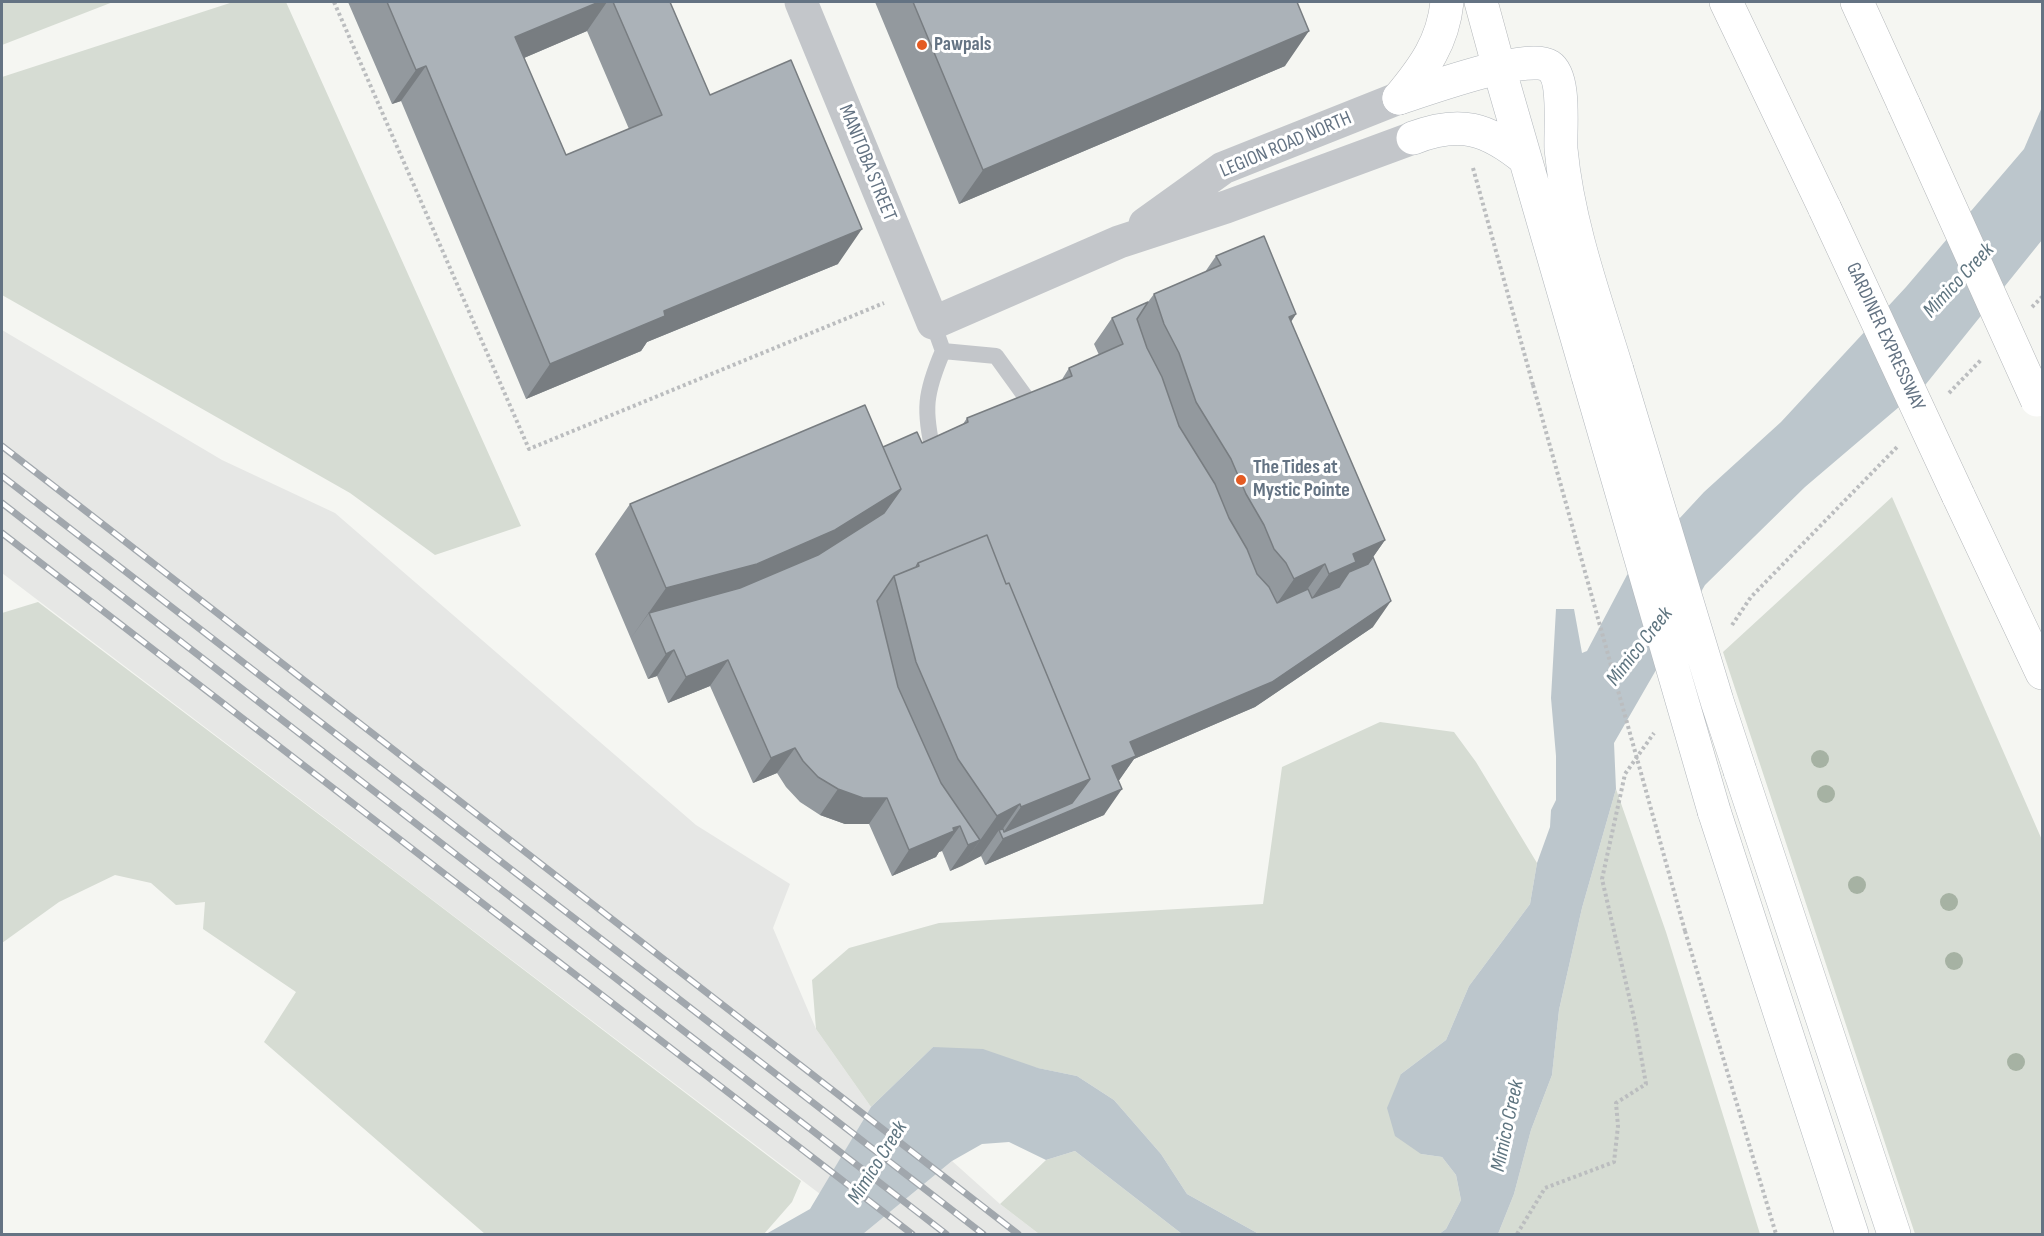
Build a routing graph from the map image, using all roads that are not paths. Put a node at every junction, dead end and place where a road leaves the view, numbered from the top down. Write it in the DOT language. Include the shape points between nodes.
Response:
graph roads {
  1 [pos="801,2"];
  2 [pos="1448,2"];
  3 [pos="1481,2"];
  4 [pos="1726,2"];
  5 [pos="1857,2"];
  6 [pos="1499,68"];
  7 [pos="1399,98"];
  8 [pos="1413,138"];
  9 [pos="1525,159"];
  10 [pos="1119,242"];
  11 [pos="938,337"];
  12 [pos="1603,373"];
  13 [pos="2040,406"];
  14 [pos="1035,410"];
  15 [pos="934,455"];
  16 [pos="2043,673"];
  17 [pos="1852,1234"];
  18 [pos="1894,1234"];
  1 -- 11 [label="street, MANITOBA STREET"];
  2 -- 7 [label="main road" via="1437,42 1425,66"];
  3 -- 6 [label="main road"];
  4 -- 16 [label="main road, GARDINER EXPRESSWAY, bridge"];
  5 -- 13 [label="main road, bridge"];
  6 -- 7 [label="main road"];
  6 -- 9 [label="main road"];
  6 -- 12 [label="main road" via="1539,62 1552,68 1560,87 1562,150"];
  7 -- 10 [label="street, LEGION ROAD NORTH" via="1223,168"];
  8 -- 9 [label="main road" via="1451,127 1486,134"];
  8 -- 10 [label="street, LEGION ROAD NORTH"];
  9 -- 12 [label="main road"];
  10 -- 11 [label="street, LEGION ROAD NORTH"];
  11 -- 14 [label="lane" via="996,356"];
  11 -- 15 [label="lane" via="926,416"];
  12 -- 17 [label="main road, bridge" via="1714,811"];
  12 -- 18 [label="main road, bridge"];
}
